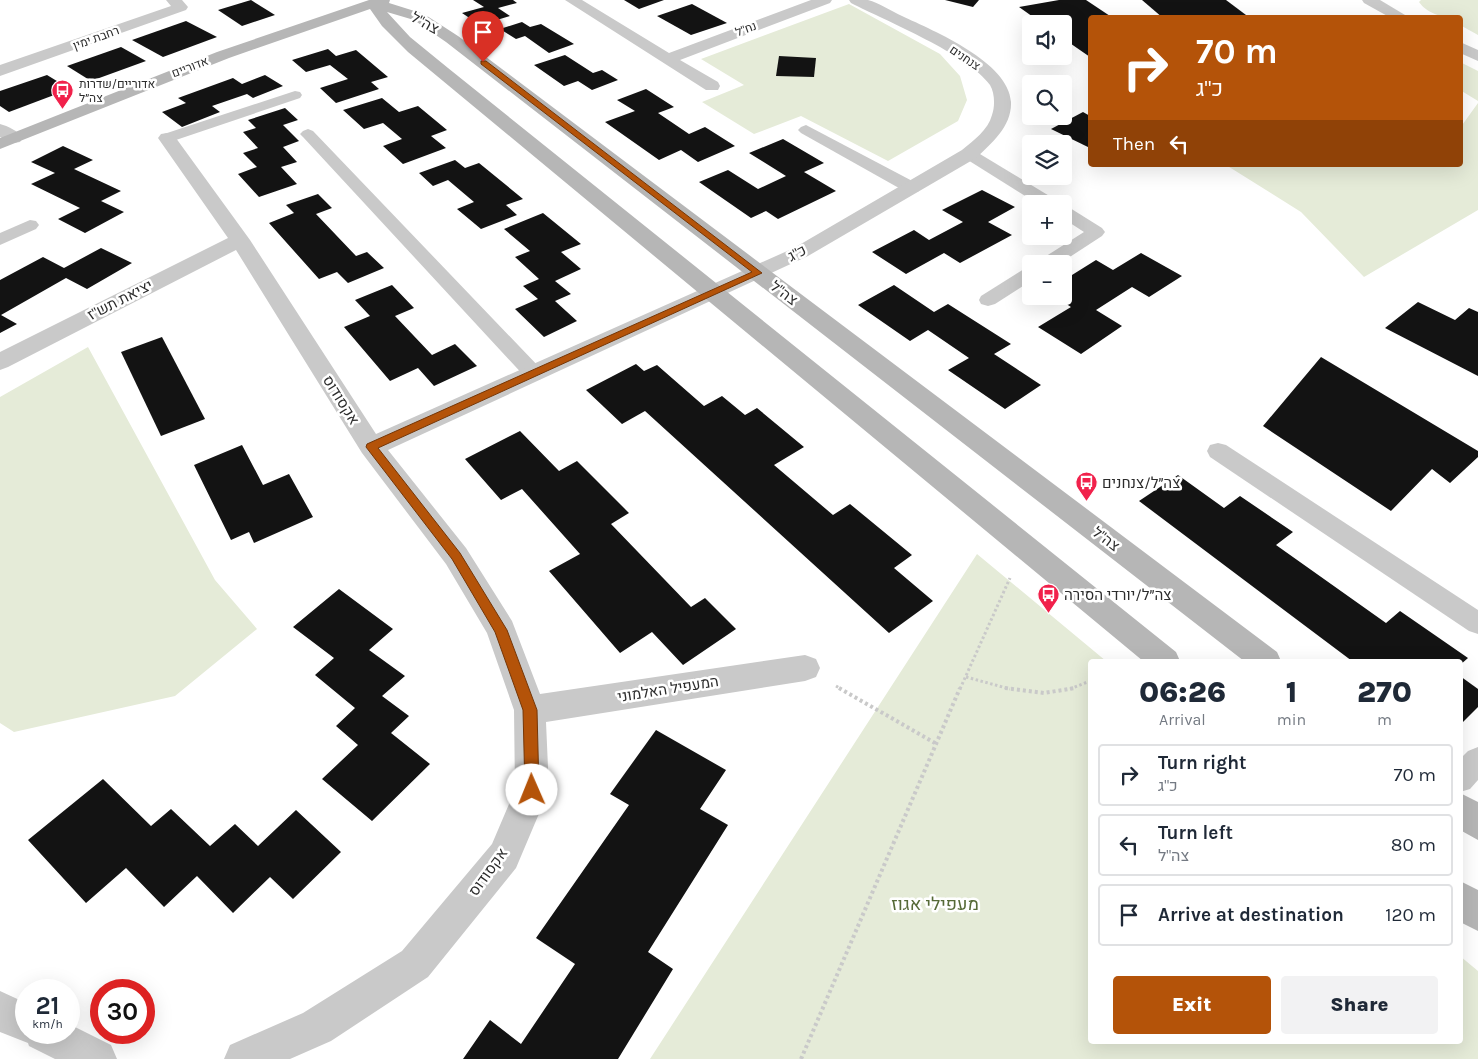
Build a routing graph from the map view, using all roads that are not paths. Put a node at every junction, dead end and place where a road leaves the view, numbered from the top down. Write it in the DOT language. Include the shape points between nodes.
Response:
graph roads {
  1 [pos="173,0"];
  2 [pos="572,0"];
  3 [pos="825,0"];
  4 [pos="856,0"];
  5 [pos="1369,0"];
  6 [pos="378,2"];
  7 [pos="415,8"];
  8 [pos="1397,15"];
  9 [pos="357,25"];
  10 [pos="293,32"];
  11 [pos="1463,48"];
  12 [pos="1478,56"];
  13 [pos="667,59"];
  14 [pos="0,71"];
  15 [pos="712,86"];
  16 [pos="295,95"];
  17 [pos="806,130"];
  18 [pos="308,134"];
  19 [pos="5,137"];
  20 [pos="167,138"];
  21 [pos="969,154"];
  22 [pos="912,188"];
  23 [pos="1035,195"];
  24 [pos="1072,217"];
  25 [pos="30,225"];
  26 [pos="0,240"];
  27 [pos="240,240"];
  28 [pos="1060,255"];
  29 [pos="758,273"];
  30 [pos="1022,279"];
  31 [pos="711,293"];
  32 [pos="988,300"];
  33 [pos="0,362"];
  34 [pos="534,374"];
  35 [pos="371,447"];
  36 [pos="1218,451"];
  37 [pos="1478,623"];
  38 [pos="1162,659"];
  39 [pos="1263,659"];
  40 [pos="805,668"];
  41 [pos="530,710"];
  42 [pos="1478,760"];
  43 [pos="1463,776"];
  44 [pos="1463,811"];
  45 [pos="1478,823"];
  46 [pos="1463,901"];
  47 [pos="1478,913"];
  48 [pos="0,1011"];
  49 [pos="15,1018"];
  50 [pos="67,1044"];
  51 [pos="97,1059"];
  52 [pos="244,1059"];
  1 -- 14 [label="street, רחבת ימין" via="181,7"];
  2 -- 13 [label="street"];
  3 -- 13 [label="street, נח\"ל"];
  4 -- 21 [label="street, צנחנים" via="978,65 998,84 1002,98 1001,116 990,135"];
  5 -- 8 [label="street"];
  6 -- 7 [label="street, צה\"ל"];
  6 -- 10 [label="street, אדוריים"];
  6 -- 31 [label="street, צה\"ל" via="383,28"];
  7 -- 29 [label="street, צה\"ל"];
  9 -- 10 [label="street" via="324,26"];
  10 -- 19 [label="street, אדוריים"];
  11 -- 12 [label="street"];
  13 -- 15 [label="street"];
  16 -- 20 [label="lane"];
  17 -- 22 [label="lane"];
  18 -- 34 [label="lane"];
  20 -- 27 [label="street, אקסודוס"];
  21 -- 22 [label="street, כ\"ג"];
  21 -- 23 [label="lane"];
  22 -- 29 [label="street, כ\"ג"];
  24 -- 28 [label="lane" via="1096,232"];
  25 -- 26 [label="lane"];
  27 -- 33 [label="street, יציאת תש\"ז"];
  27 -- 35 [label="street, אקסודוס"];
  29 -- 31 [label="street, כ\"ג"];
  29 -- 39 [label="street, צה\"ל"];
  30 -- 32 [label="lane"];
  31 -- 34 [label="street, כ\"ג"];
  31 -- 38 [label="street, צה\"ל"];
  34 -- 35 [label="street, כ\"ג"];
  35 -- 41 [label="street, אקסודוס" via="461,564 501,630"];
  36 -- 37 [label="lane"];
  40 -- 41 [label="street, המעפיל האלמוני"];
  41 -- 52 [label="street, אקסודוס" via="532,790 504,856 422,957 317,1027"];
  42 -- 43 [label="lane"];
  44 -- 45 [label="street"];
  46 -- 47 [label="street"];
  48 -- 49 [label="street"];
  50 -- 51 [label="street"];
}
